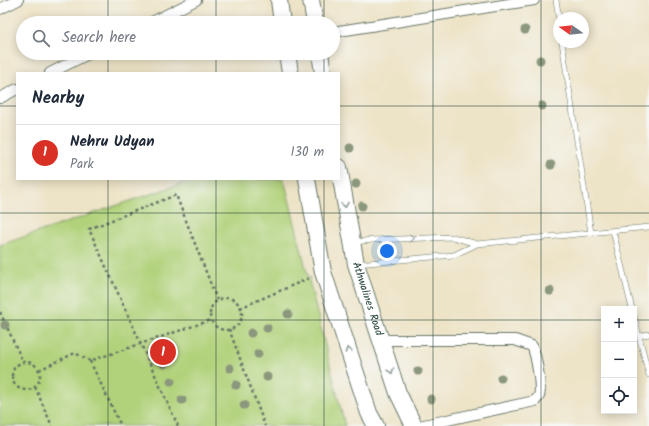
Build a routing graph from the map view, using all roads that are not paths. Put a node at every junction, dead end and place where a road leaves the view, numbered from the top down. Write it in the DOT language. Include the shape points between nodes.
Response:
graph roads {
  1 [pos="18,0"];
  2 [pos="196,0"];
  3 [pos="279,0"];
  4 [pos="311,0"];
  5 [pos="534,0"];
  6 [pos="556,0"];
  7 [pos="0,9"];
  8 [pos="558,12"];
  9 [pos="164,16"];
  10 [pos="281,16"];
  11 [pos="314,16"];
  12 [pos="340,31"];
  13 [pos="563,48"];
  14 [pos="76,60"];
  15 [pos="288,60"];
  16 [pos="321,60"];
  17 [pos="52,72"];
  18 [pos="290,72"];
  19 [pos="323,72"];
  20 [pos="16,90"];
  21 [pos="0,98"];
  22 [pos="340,173"];
  23 [pos="308,180"];
  24 [pos="649,227"];
  25 [pos="613,231"];
  26 [pos="591,233"];
  27 [pos="352,242"];
  28 [pos="477,244"];
  29 [pos="356,264"];
  30 [pos="631,306"];
  31 [pos="637,328"];
  32 [pos="649,334"];
  33 [pos="639,336"];
  34 [pos="381,340"];
  35 [pos="649,374"];
  36 [pos="376,426"];
  37 [pos="414,426"];
  38 [pos="419,426"];
  1 -- 7 [label="street"];
  2 -- 9 [label="street"];
  3 -- 10 [label="main road"];
  4 -- 11 [label="main road"];
  5 -- 12 [label="street"];
  6 -- 8 [label="lane"];
  13 -- 26 [label="lane"];
  14 -- 17 [label="street"];
  15 -- 18 [label="main road"];
  16 -- 19 [label="main road"];
  20 -- 21 [label="street"];
  22 -- 27 [label="main road, Athwalines Road, one-way"];
  36 -- 23 [label="main road, one-way" via="369,413 323,272"];
  24 -- 25 [label="lane"];
  25 -- 26 [label="lane"];
  25 -- 30 [label="lane"];
  26 -- 28 [label="lane"];
  27 -- 28 [label="lane, one-way" via="454,237"];
  27 -- 29 [label="main road, Athwalines Road"];
  28 -- 29 [label="lane" via="454,255"];
  29 -- 34 [label="main road, Athwalines Road"];
  31 -- 33 [label="lane"];
  32 -- 33 [label="lane"];
  33 -- 35 [label="lane"];
  34 -- 37 [label="main road, Athwalines Road, one-way" via="398,393"];
  34 -- 38 [label="street" via="516,340 532,346 536,353 540,390 535,401"];
}
